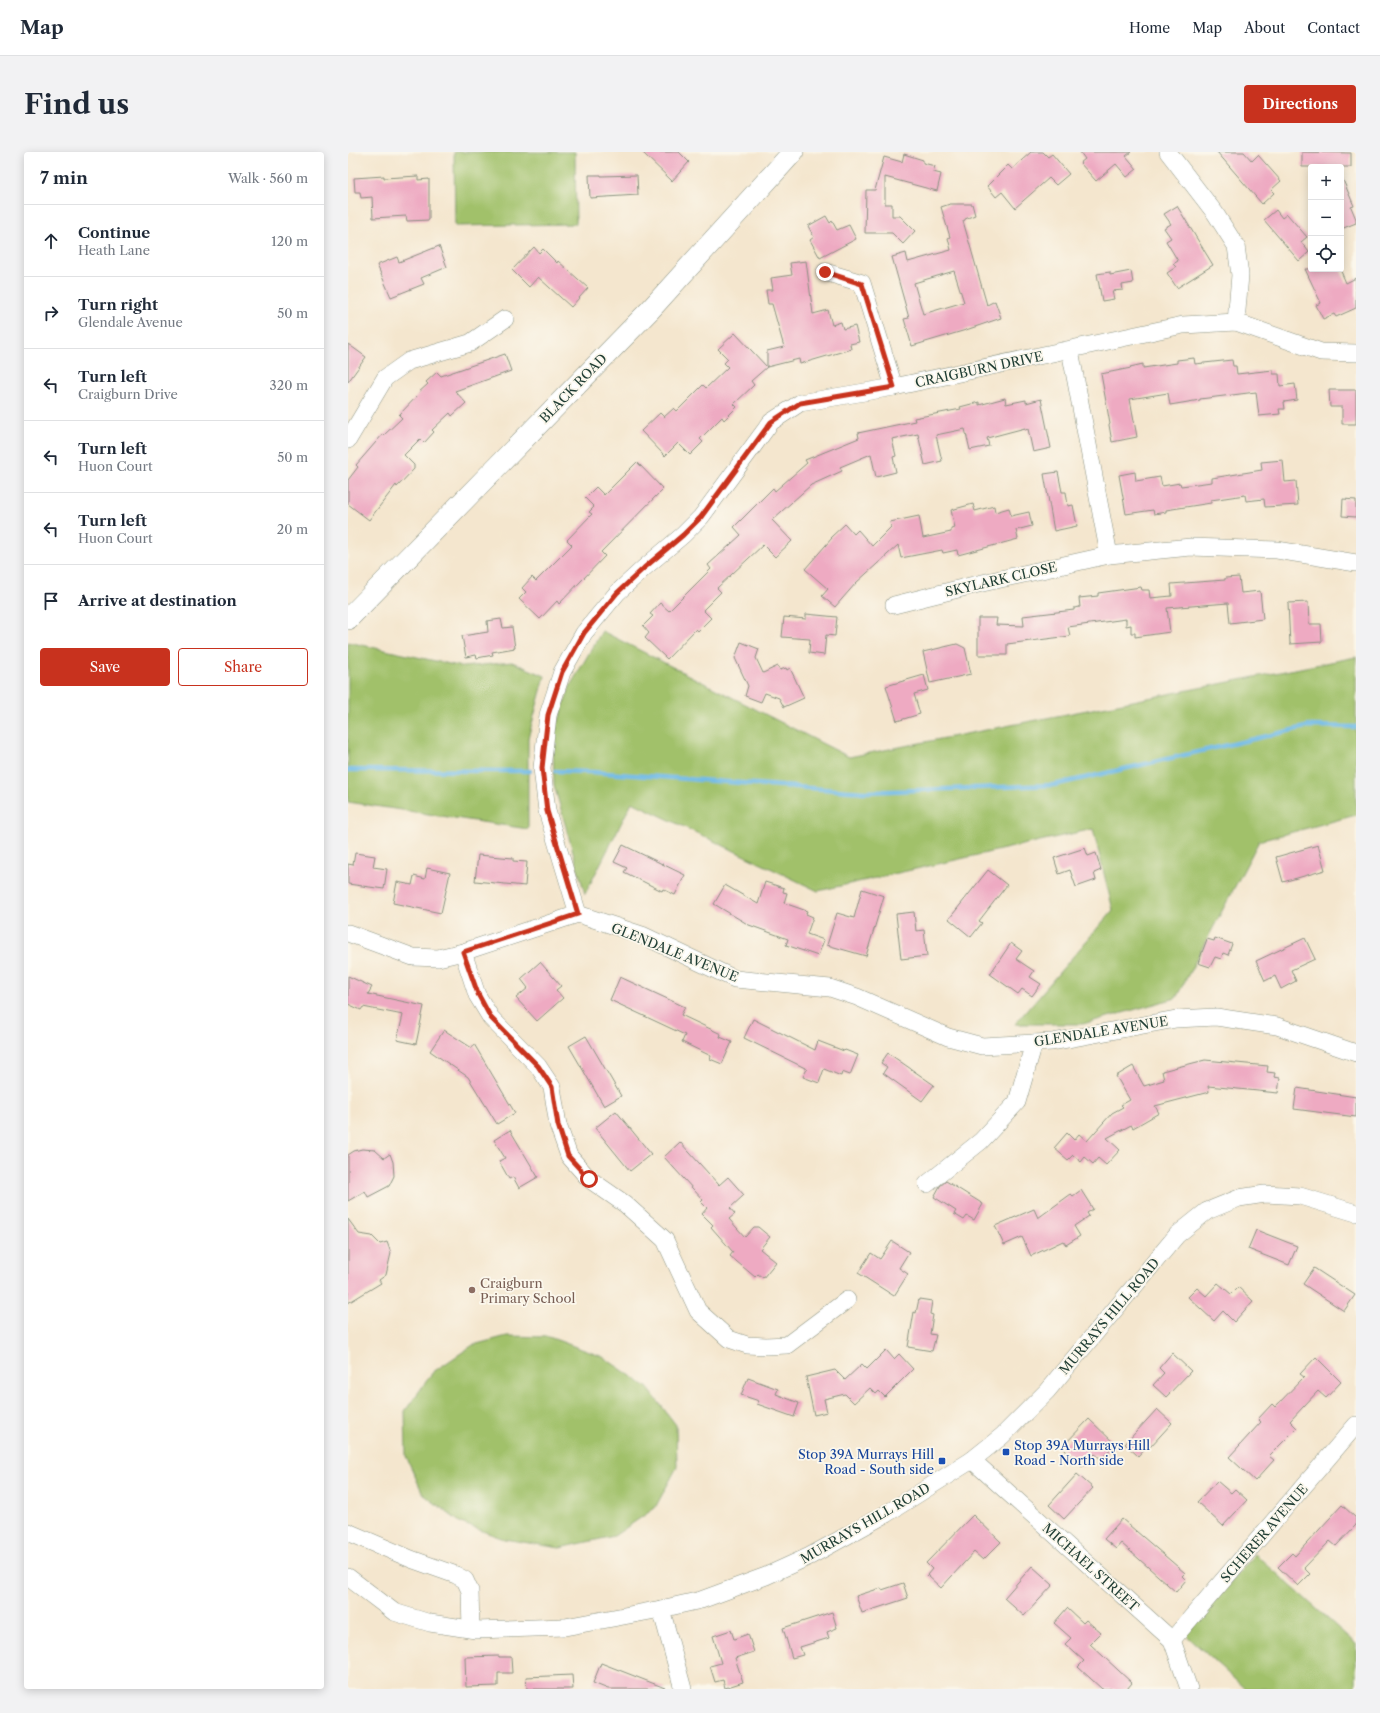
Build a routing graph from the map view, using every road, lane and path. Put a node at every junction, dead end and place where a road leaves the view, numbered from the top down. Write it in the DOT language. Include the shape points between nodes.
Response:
graph roads {
  1 [pos="793,152"];
  2 [pos="1168,152"];
  3 [pos="825,272"];
  4 [pos="505,319"];
  5 [pos="1236,322"];
  6 [pos="1070,350"];
  7 [pos="1356,353"];
  8 [pos="894,387"];
  9 [pos="348,440"];
  10 [pos="1109,555"];
  11 [pos="1356,563"];
  12 [pos="894,605"];
  13 [pos="348,619"];
  14 [pos="578,914"];
  15 [pos="348,933"];
  16 [pos="463,952"];
  17 [pos="1034,1043"];
  18 [pos="1356,1053"];
  19 [pos="927,1184"];
  20 [pos="1356,1213"];
  21 [pos="847,1300"];
  22 [pos="1356,1425"];
  23 [pos="972,1460"];
  24 [pos="348,1532"];
  25 [pos="348,1577"];
  26 [pos="661,1609"];
  27 [pos="471,1629"];
  28 [pos="1172,1640"];
  29 [pos="683,1689"];
  30 [pos="1189,1689"];
  1 -- 13 [label="main road, BLACK ROAD" via="650,310"];
  2 -- 5 [label="street" via="1215,213 1236,246 1240,275"];
  3 -- 8 [label="street" via="862,284"];
  4 -- 9 [label="street" via="470,343 409,361 385,378"];
  5 -- 6 [label="street, CRAIGBURN DRIVE" via="1183,325"];
  5 -- 7 [label="street, CRAIGBURN DRIVE" via="1321,352"];
  6 -- 8 [label="street, CRAIGBURN DRIVE"];
  6 -- 10 [label="street"];
  8 -- 14 [label="street, CRAIGBURN DRIVE" via="800,403 771,422 701,517 617,593 584,633 562,672 548,715 542,768 547,811"];
  10 -- 11 [label="street, SKYLARK CLOSE" via="1191,547 1277,550"];
  10 -- 12 [label="street, SKYLARK CLOSE"];
  14 -- 16 [label="street"];
  14 -- 17 [label="street, GLENDALE AVENUE" via="642,935 735,979 830,988 857,997 948,1037 982,1046"];
  15 -- 16 [label="street" via="413,957 438,958"];
  16 -- 21 [label="street" via="478,994 491,1018 538,1066 552,1087 558,1125 568,1156 589,1179 626,1204 665,1240 698,1311 730,1339 747,1345 786,1345"];
  17 -- 18 [label="street, GLENDALE AVENUE" via="1052,1042 1176,1019 1216,1017 1277,1026"];
  17 -- 19 [label="street" via="1017,1102 981,1141"];
  20 -- 23 [label="street, MURRAYS HILL ROAD" via="1300,1196 1265,1194 1239,1198 1207,1211 1177,1235 1047,1391 1002,1436"];
  22 -- 28 [label="street, SCHERER AVENUE"];
  23 -- 26 [label="street, MURRAYS HILL ROAD" via="886,1514 810,1556 766,1576 701,1600"];
  23 -- 28 [label="street, MICHAEL STREET"];
  24 -- 27 [label="street" via="411,1559 456,1574 465,1580 470,1591"];
  25 -- 27 [label="street, MURRAYS HILL ROAD" via="394,1612 430,1623"];
  26 -- 27 [label="street, MURRAYS HILL ROAD" via="565,1627"];
  26 -- 29 [label="street"];
  28 -- 30 [label="street, MICHAEL STREET"];
}
